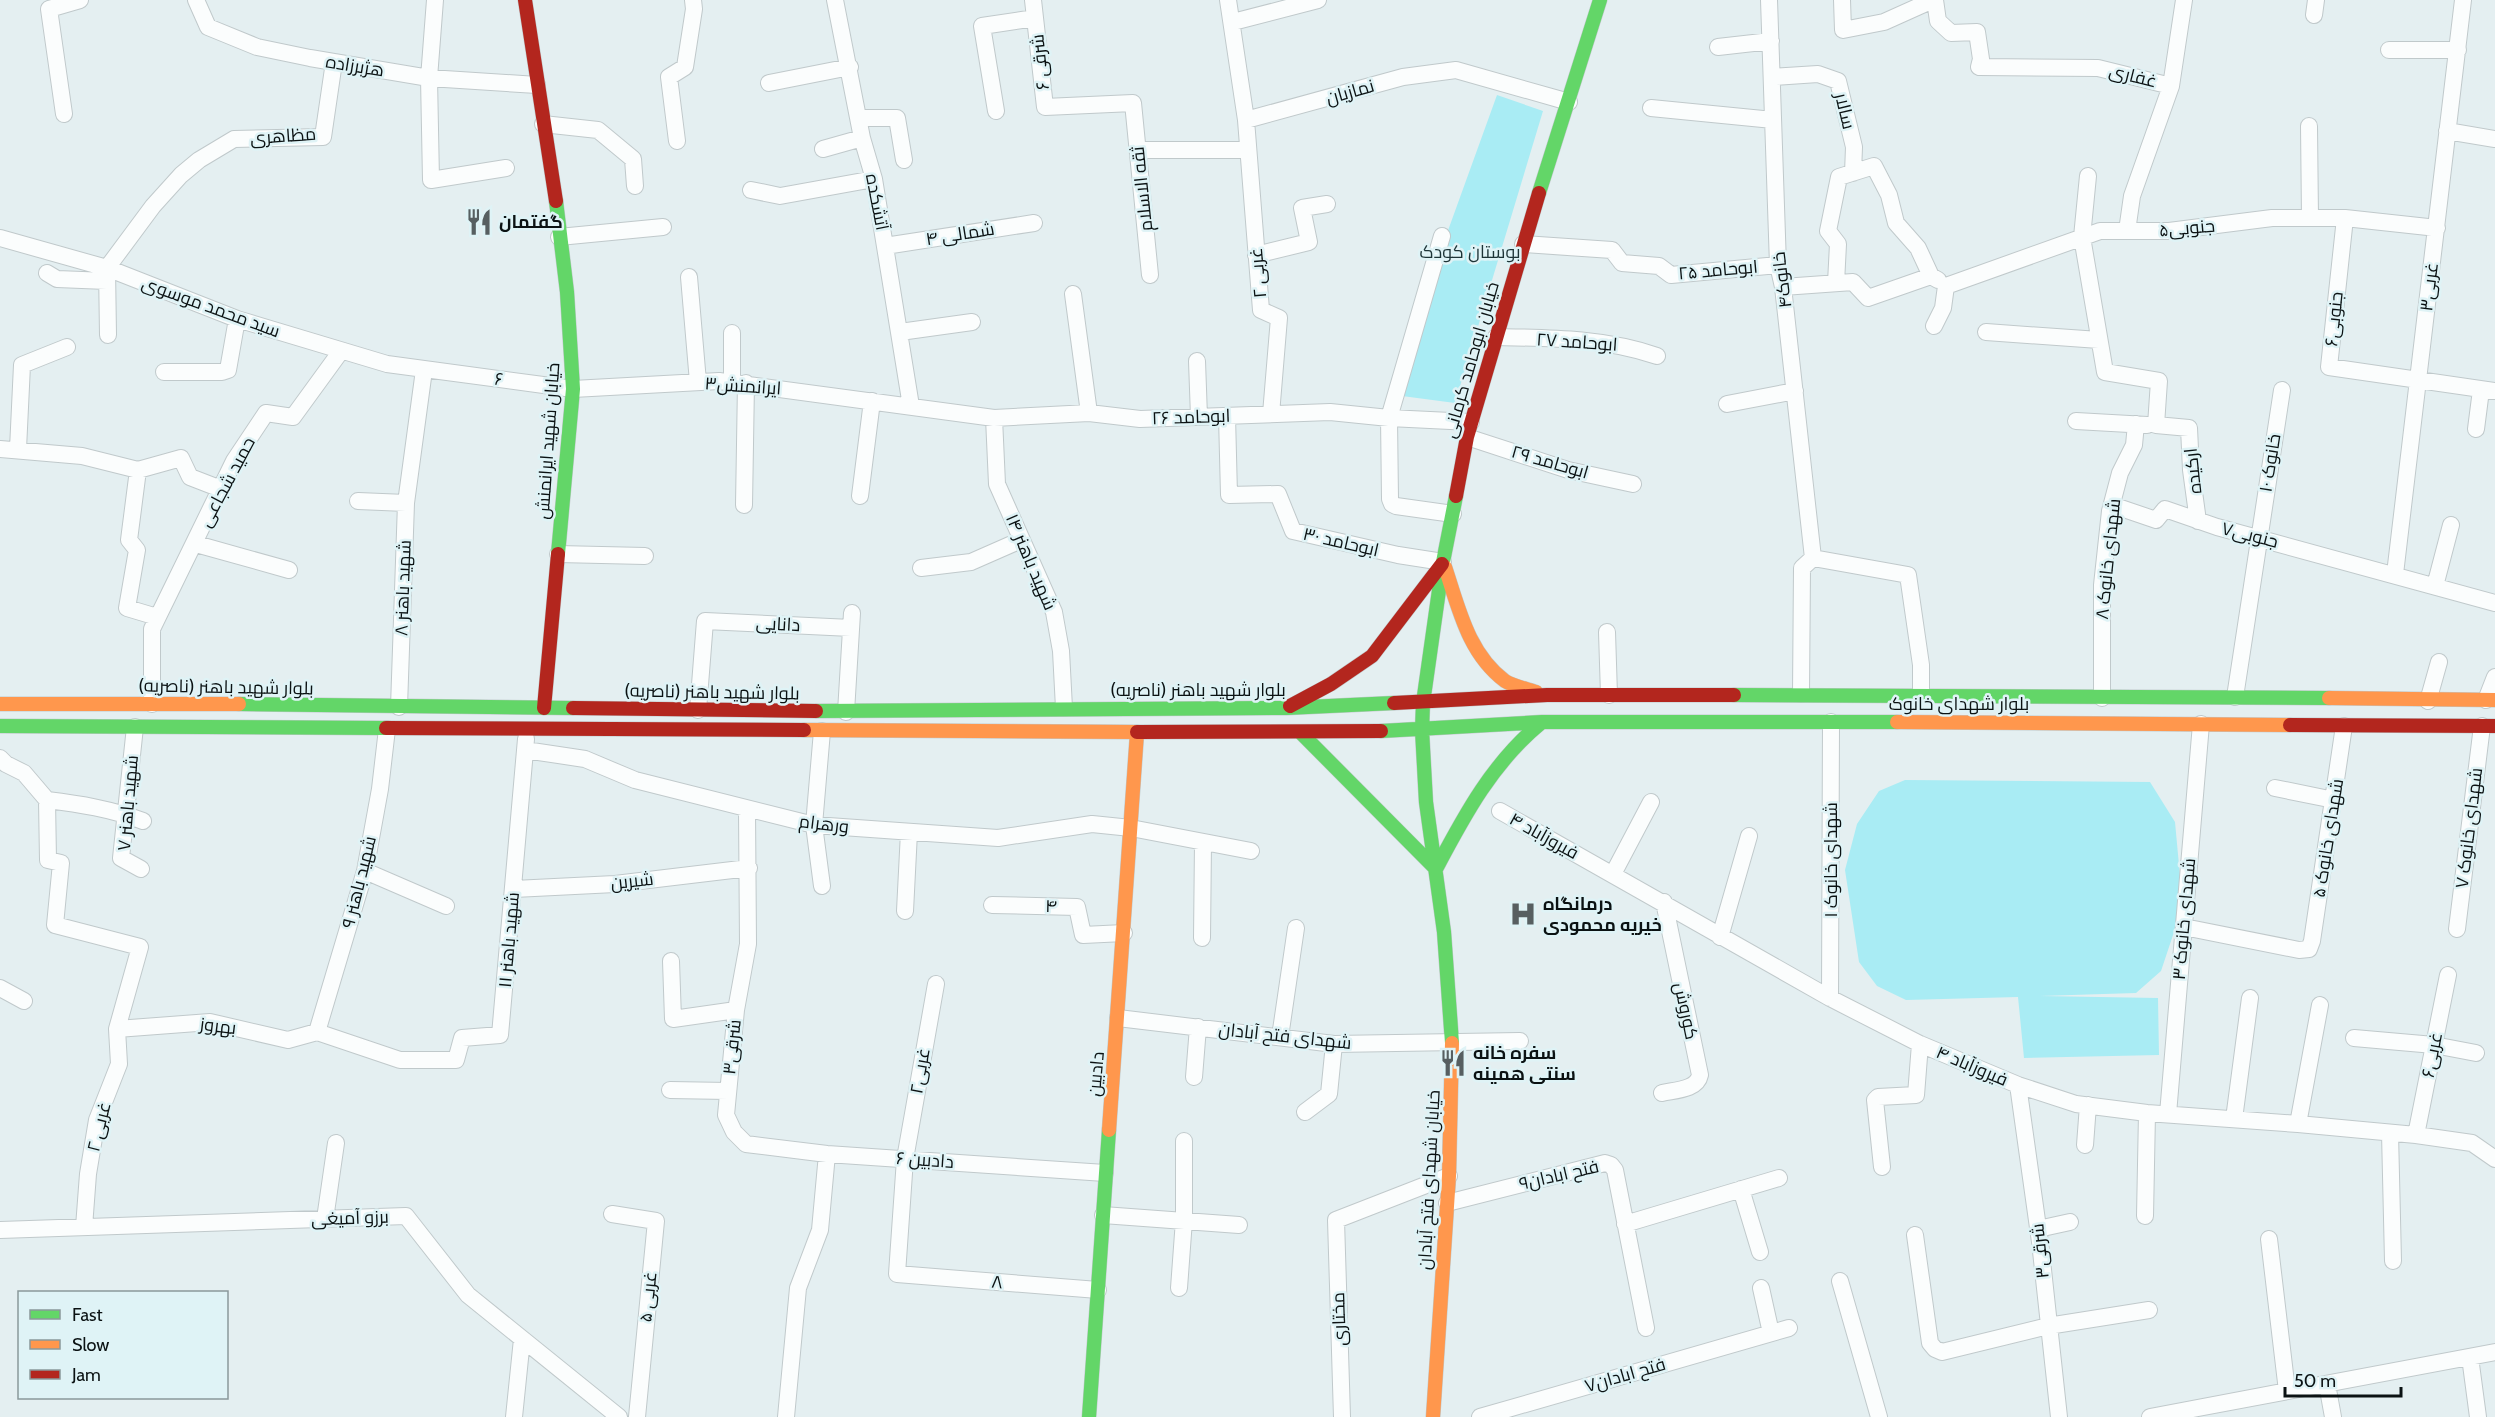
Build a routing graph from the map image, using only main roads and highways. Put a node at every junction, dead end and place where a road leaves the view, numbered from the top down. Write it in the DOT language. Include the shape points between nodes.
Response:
graph roads {
  1 [pos="525,0"];
  2 [pos="1600,0"];
  3 [pos="1443,562"];
  4 [pos="1547,695"];
  5 [pos="2491,700"];
  6 [pos="1423,703"];
  7 [pos="0,704"];
  8 [pos="214,704"];
  9 [pos="544,708"];
  10 [pos="1286,708"];
  11 [pos="1542,722"];
  12 [pos="0,726"];
  13 [pos="2488,726"];
  14 [pos="213,727"];
  15 [pos="1422,730"];
  16 [pos="1137,733"];
  17 [pos="1301,734"];
  18 [pos="1436,869"];
  19 [pos="1089,1417"];
  20 [pos="1433,1417"];
  1 -- 9 [label="main road, خیابان شهید ایرانمنش" via="567,296 573,389"];
  2 -- 3 [label="main road, خیابان ابوحامد کرمانی" via="1469,429"];
  3 -- 4 [label="main road" via="1467,634 1485,661 1507,682"];
  3 -- 6 [label="main road, خیابان ابوحامد کرمانی"];
  3 -- 10 [label="main road" via="1372,656"];
  4 -- 5 [label="main road, بلوار شهدای خانوک"];
  4 -- 6 [label="main road, بلوار شهدای خانوک"];
  6 -- 10 [label="main road, بلوار شهید باهنر (ناصریه)"];
  6 -- 15 [label="main road, خیابان ابوحامد کرمانی"];
  7 -- 8 [label="main road, بلوار شهید باهنر (ناصریه)"];
  8 -- 9 [label="main road, بلوار شهید باهنر (ناصریه)"];
  8 -- 14 [label="main road"];
  9 -- 10 [label="main road, بلوار شهید باهنر (ناصریه)" via="846,712"];
  11 -- 13 [label="main road, بلوار شهدای خانوک"];
  11 -- 15 [label="main road, بلوار شهدای خانوک"];
  11 -- 18 [label="main road" via="1522,736 1493,769"];
  12 -- 14 [label="main road, بلوار شهید باهنر (ناصریه)"];
  14 -- 16 [label="main road, بلوار شهید باهنر (ناصریه)"];
  15 -- 17 [label="main road, بلوار شهید باهنر (ناصریه)"];
  15 -- 18 [label="main road, خیابان شهدای فتح آبادان" via="1426,802"];
  16 -- 17 [label="main road, بلوار شهید باهنر (ناصریه)"];
  16 -- 19 [label="main road, دادبین"];
  17 -- 18 [label="main road"];
  18 -- 20 [label="main road, خیابان شهدای فتح آبادان" via="1452,1044 1449,1176"];
}
